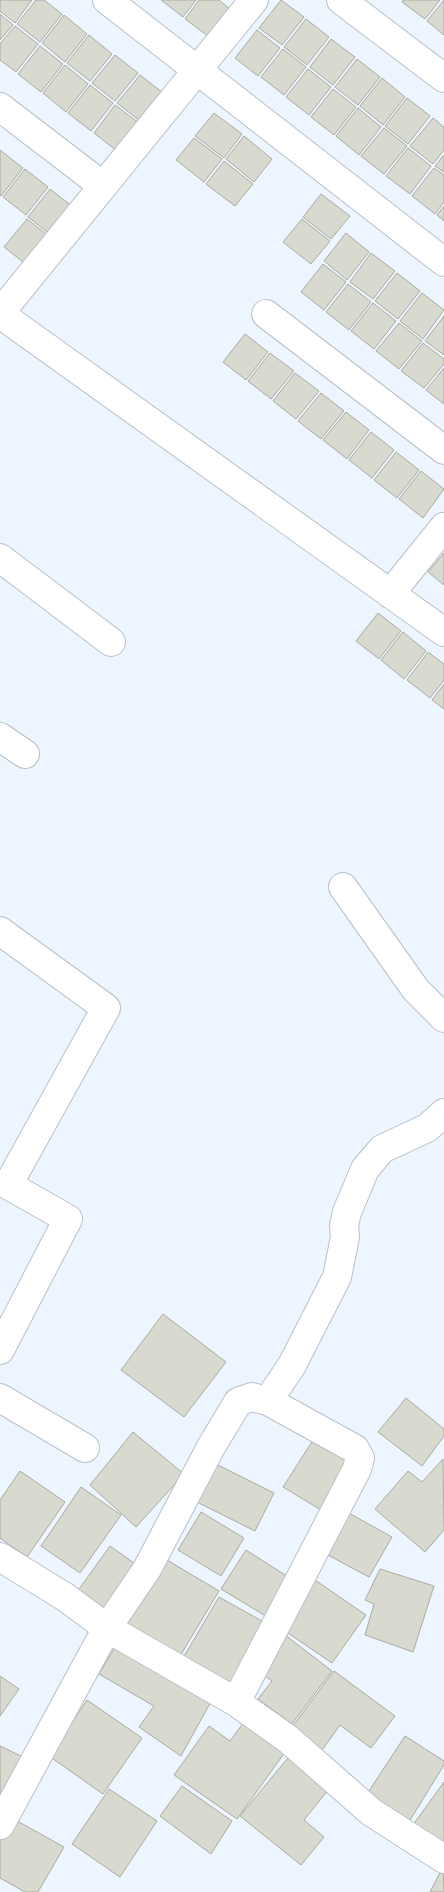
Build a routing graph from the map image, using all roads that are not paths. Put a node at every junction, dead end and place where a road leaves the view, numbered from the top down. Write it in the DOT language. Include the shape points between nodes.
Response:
graph roads {
  1 [pos="107,0"];
  2 [pos="254,0"];
  3 [pos="341,0"];
  4 [pos="197,70"];
  5 [pos="444,78"];
  6 [pos="0,107"];
  7 [pos="103,186"];
  8 [pos="444,262"];
  9 [pos="0,314"];
  10 [pos="266,314"];
  11 [pos="444,450"];
  12 [pos="444,527"];
  13 [pos="0,558"];
  14 [pos="390,594"];
  15 [pos="444,632"];
  16 [pos="111,642"];
  17 [pos="0,737"];
  18 [pos="25,754"];
  19 [pos="343,887"];
  20 [pos="0,931"];
  21 [pos="444,1018"];
  22 [pos="444,1113"];
  23 [pos="0,1350"];
  24 [pos="0,1398"];
  25 [pos="268,1400"];
  26 [pos="85,1448"];
  27 [pos="0,1558"];
  28 [pos="107,1628"];
  29 [pos="236,1702"];
  30 [pos="0,1825"];
  31 [pos="444,1859"];
  1 -- 4 [label="street"];
  2 -- 4 [label="street"];
  3 -- 5 [label="street"];
  4 -- 7 [label="street"];
  4 -- 8 [label="street"];
  6 -- 7 [label="street"];
  7 -- 9 [label="street"];
  9 -- 14 [label="street"];
  10 -- 11 [label="street"];
  12 -- 14 [label="street"];
  13 -- 16 [label="street"];
  14 -- 15 [label="street"];
  17 -- 18 [label="street"];
  19 -- 21 [label="street" via="416,990"];
  20 -- 23 [label="street" via="106,1008 8,1185 68,1219"];
  22 -- 25 [label="street" via="427,1128 382,1150 365,1169 346,1212 345,1238 336,1277 292,1365"];
  24 -- 26 [label="street"];
  25 -- 28 [label="street" via="252,1397 238,1402 147,1569"];
  25 -- 29 [label="street" via="355,1449 360,1458"];
  27 -- 28 [label="street" via="65,1597"];
  28 -- 29 [label="street"];
  28 -- 30 [label="street"];
  29 -- 31 [label="street" via="288,1739 371,1812"];
}
